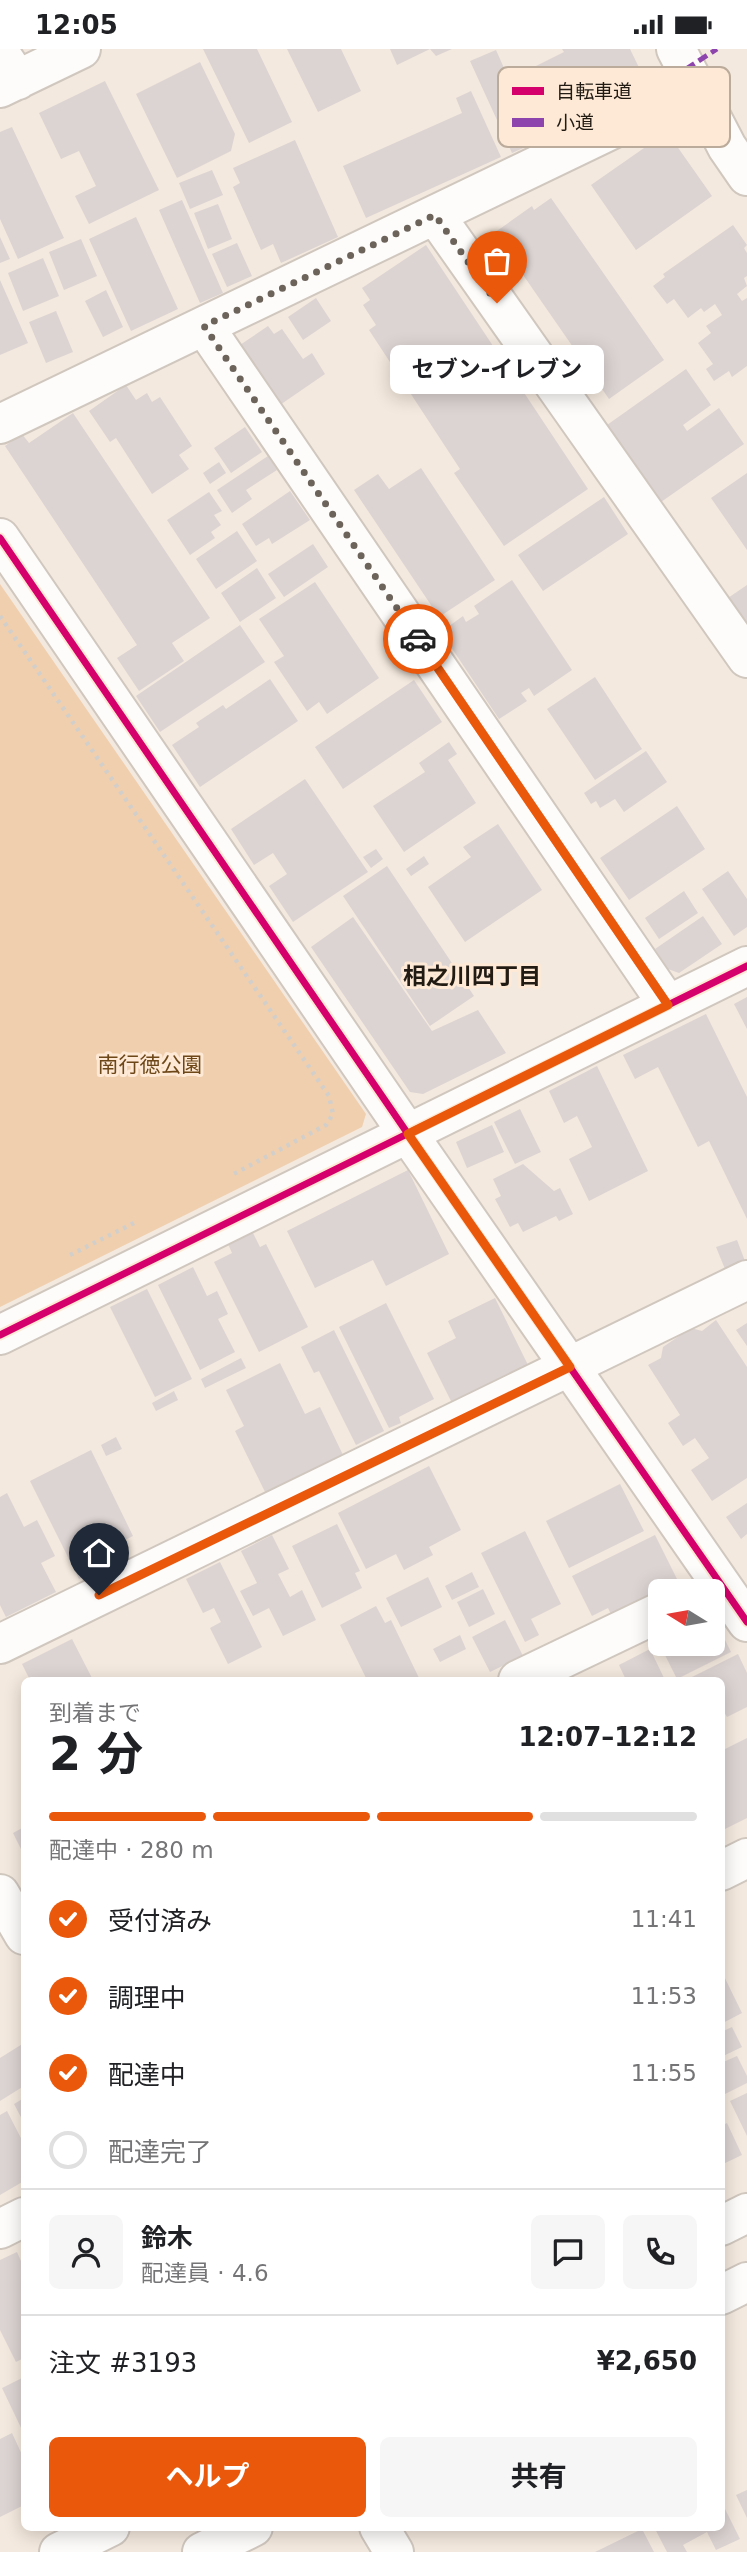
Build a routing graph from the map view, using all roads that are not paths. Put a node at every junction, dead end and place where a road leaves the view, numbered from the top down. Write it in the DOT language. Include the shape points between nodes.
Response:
graph roads {
  1 [pos="81,49"];
  2 [pos="676,49"];
  3 [pos="685,67"];
  4 [pos="6,74"];
  5 [pos="576,147"];
  6 [pos="728,147"];
  7 [pos="747,176"];
  8 [pos="435,215"];
  9 [pos="204,326"];
  10 [pos="0,424"];
  11 [pos="0,538"];
  12 [pos="747,658"];
  13 [pos="747,966"];
  14 [pos="668,1005"];
  15 [pos="408,1134"];
  16 [pos="747,1280"];
  17 [pos="0,1335"];
  18 [pos="570,1367"];
  19 [pos="707,1579"];
  20 [pos="725,1600"];
  21 [pos="648,1618"];
  22 [pos="747,1622"];
  23 [pos="0,1644"];
  24 [pos="524,1677"];
  25 [pos="747,1858"];
  26 [pos="725,1869"];
  27 [pos="747,2213"];
  28 [pos="21,2218"];
  29 [pos="725,2223"];
  30 [pos="0,2229"];
  31 [pos="747,2282"];
  32 [pos="725,2293"];
  33 [pos="102,2531"];
  34 [pos="245,2531"];
  35 [pos="381,2531"];
  36 [pos="59,2552"];
  37 [pos="202,2552"];
  38 [pos="394,2552"];
  1 -- 4 [label="street"];
  2 -- 3 [label="street"];
  5 -- 8 [label="street"];
  6 -- 7 [label="street"];
  8 -- 9 [label="street"];
  8 -- 12 [label="street"];
  9 -- 10 [label="street"];
  9 -- 14 [label="street"];
  11 -- 15 [label="street"];
  13 -- 14 [label="street"];
  14 -- 15 [label="street"];
  15 -- 17 [label="street"];
  15 -- 18 [label="street"];
  16 -- 18 [label="street"];
  18 -- 19 [label="street"];
  18 -- 23 [label="street"];
  20 -- 22 [label="street"];
  21 -- 24 [label="street"];
  25 -- 26 [label="street"];
  27 -- 29 [label="street"];
  28 -- 30 [label="street"];
  31 -- 32 [label="street"];
  33 -- 36 [label="street"];
  34 -- 37 [label="street"];
  35 -- 38 [label="street"];
}
